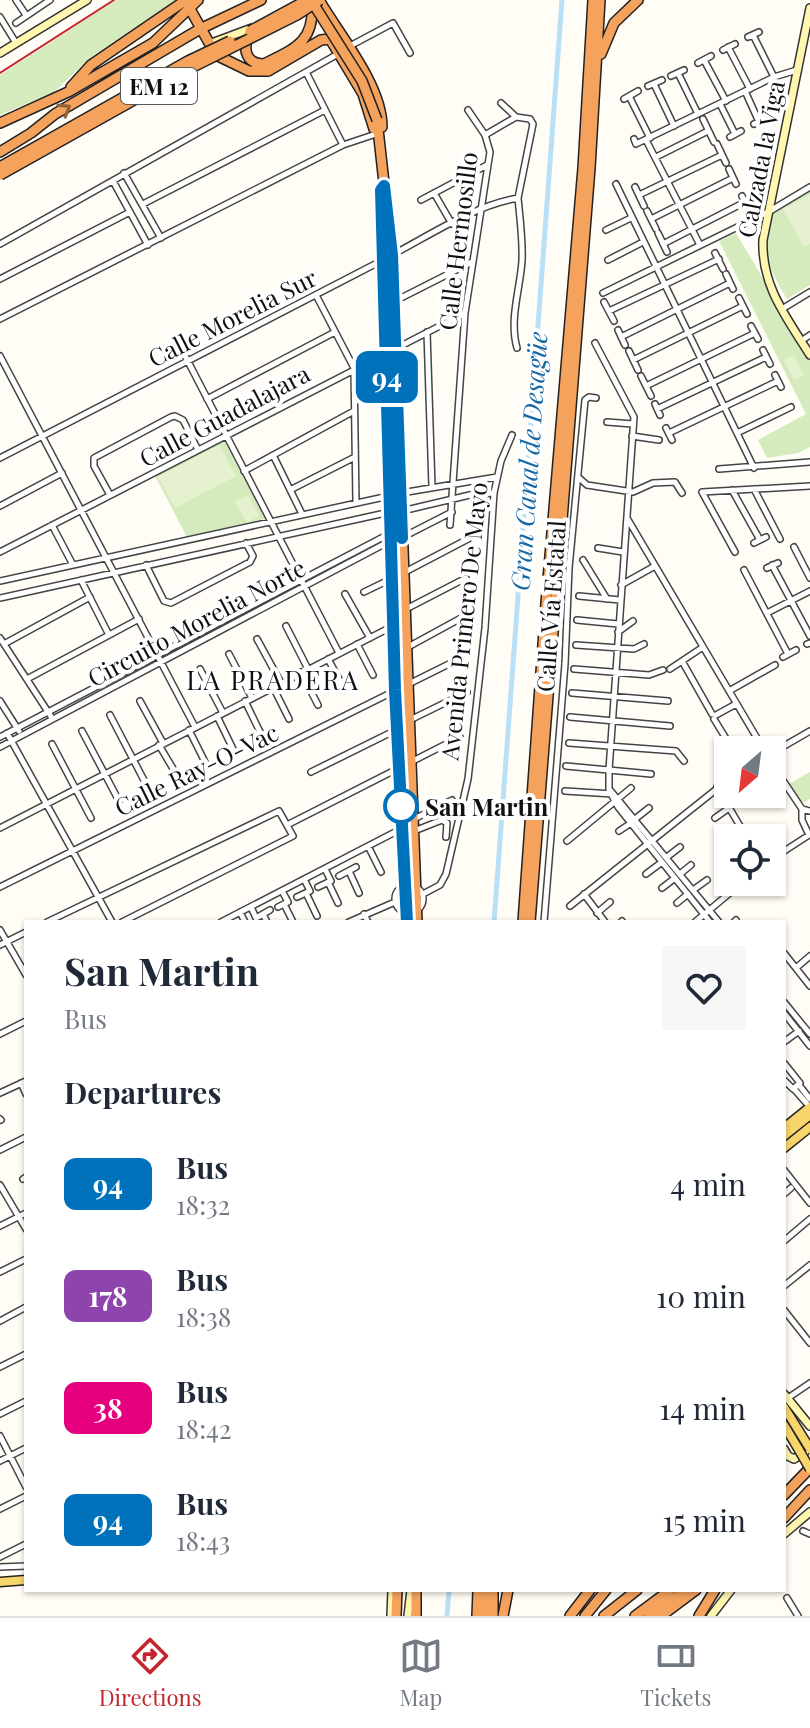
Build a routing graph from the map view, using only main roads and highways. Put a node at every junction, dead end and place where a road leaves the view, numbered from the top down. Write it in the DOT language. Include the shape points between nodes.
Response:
graph roads {
  1 [pos="87,0"];
  2 [pos="198,0"];
  3 [pos="261,0"];
  4 [pos="312,0"];
  5 [pos="593,0"];
  6 [pos="600,0"];
  7 [pos="638,0"];
  8 [pos="188,3"];
  9 [pos="810,8"];
  10 [pos="256,26"];
  11 [pos="200,29"];
  12 [pos="337,30"];
  13 [pos="330,39"];
  14 [pos="209,44"];
  15 [pos="1,51"];
  16 [pos="597,73"];
  17 [pos="68,92"];
  18 [pos="0,123"];
  19 [pos="379,133"];
  20 [pos="0,152"];
  21 [pos="0,167"];
  22 [pos="0,175"];
  23 [pos="388,257"];
  24 [pos="391,349"];
  25 [pos="810,355"];
  26 [pos="396,512"];
  27 [pos="410,886"];
  28 [pos="412,917"];
  29 [pos="523,920"];
  30 [pos="530,920"];
  31 [pos="810,1107"];
  32 [pos="810,1115"];
  33 [pos="786,1126"];
  34 [pos="809,1129"];
  35 [pos="786,1134"];
  36 [pos="786,1146"];
  37 [pos="786,1401"];
  38 [pos="786,1402"];
  39 [pos="810,1426"];
  40 [pos="786,1428"];
  41 [pos="809,1446"];
  42 [pos="786,1452"];
  43 [pos="810,1468"];
  44 [pos="810,1490"];
  45 [pos="786,1493"];
  46 [pos="810,1512"];
  47 [pos="786,1516"];
  48 [pos="786,1532"];
  49 [pos="24,1580"];
  50 [pos="0,1582"];
  51 [pos="398,1592"];
  52 [pos="413,1592"];
  53 [pos="413,1592"];
  54 [pos="478,1592"];
  55 [pos="486,1592"];
  56 [pos="493,1592"];
  57 [pos="508,1592"];
  58 [pos="588,1592"];
  59 [pos="604,1592"];
  60 [pos="634,1592"];
  61 [pos="667,1592"];
  62 [pos="683,1592"];
  63 [pos="693,1592"];
  64 [pos="714,1592"];
  65 [pos="714,1592"];
  66 [pos="729,1592"];
  67 [pos="405,1615"];
  68 [pos="477,1616"];
  69 [pos="486,1616"];
  70 [pos="493,1616"];
  71 [pos="503,1616"];
  72 [pos="570,1616"];
  73 [pos="585,1616"];
  74 [pos="604,1616"];
  75 [pos="635,1616"];
  76 [pos="648,1616"];
  77 [pos="661,1616"];
  78 [pos="699,1616"];
  79 [pos="711,1616"];
  1 -- 15 [label="main road"];
  2 -- 8 [label="highway"];
  3 -- 11 [label="highway"];
  4 -- 10 [label="main road"];
  4 -- 10 [label="highway, bridge" via="307,36 264,64 249,60 245,51"];
  4 -- 12 [label="highway"];
  4 -- 19 [label="highway, bridge" via="372,100"];
  4 -- 21 [label="highway, EM 12, bridge" via="188,61"];
  4 -- 22 [label="highway, EM 12, bridge" via="297,15"];
  5 -- 29 [label="highway"];
  6 -- 16 [label="highway"];
  7 -- 16 [label="highway" via="614,23"];
  8 -- 11 [label="highway"];
  8 -- 17 [label="highway" via="91,65"];
  8 -- 17 [label="highway" via="153,43"];
  9 -- 25 [label="main road, Calzada la Viga" via="762,257 768,283"];
  10 -- 14 [label="main road"];
  11 -- 14 [label="highway"];
  20 -- 11 [label="highway, one-way"];
  12 -- 13 [label="highway" via="330,30"];
  12 -- 19 [label="highway" via="372,88 383,123"];
  13 -- 14 [label="highway" via="263,72 230,64"];
  13 -- 19 [label="highway"];
  16 -- 30 [label="highway"];
  17 -- 18 [label="highway"];
  19 -- 23 [label="highway, Avenida Primero De Mayo"];
  23 -- 24 [label="highway, Avenida Primero De Mayo"];
  23 -- 24 [label="highway, Avenida Primero De Mayo"];
  24 -- 26 [label="highway, Avenida Primero De Mayo"];
  26 -- 27 [label="highway, Avenida Primero De Mayo" via="391,537 395,690"];
  26 -- 27 [label="highway, Avenida Primero De Mayo" via="404,533 413,820"];
  27 -- 28 [label="highway, Avenida Primero De Mayo"];
  31 -- 33 [label="main road"];
  32 -- 35 [label="main road"];
  34 -- 36 [label="main road"];
  37 -- 39 [label="main road"];
  38 -- 41 [label="main road"];
  40 -- 43 [label="main road, bridge"];
  41 -- 42 [label="main road" via="794,1459"];
  43 -- 45 [label="highway"];
  44 -- 47 [label="highway"];
  46 -- 48 [label="main road"];
  49 -- 50 [label="main road"];
  51 -- 67 [label="highway"];
  52 -- 67 [label="highway"];
  53 -- 67 [label="main road"];
  54 -- 68 [label="highway"];
  55 -- 69 [label="highway"];
  56 -- 70 [label="highway"];
  57 -- 71 [label="highway"];
  58 -- 72 [label="highway"];
  59 -- 73 [label="highway"];
  60 -- 74 [label="highway"];
  61 -- 75 [label="highway"];
  62 -- 76 [label="highway"];
  63 -- 77 [label="highway"];
  64 -- 78 [label="highway"];
  65 -- 78 [label="highway"];
  66 -- 79 [label="main road"];
}
